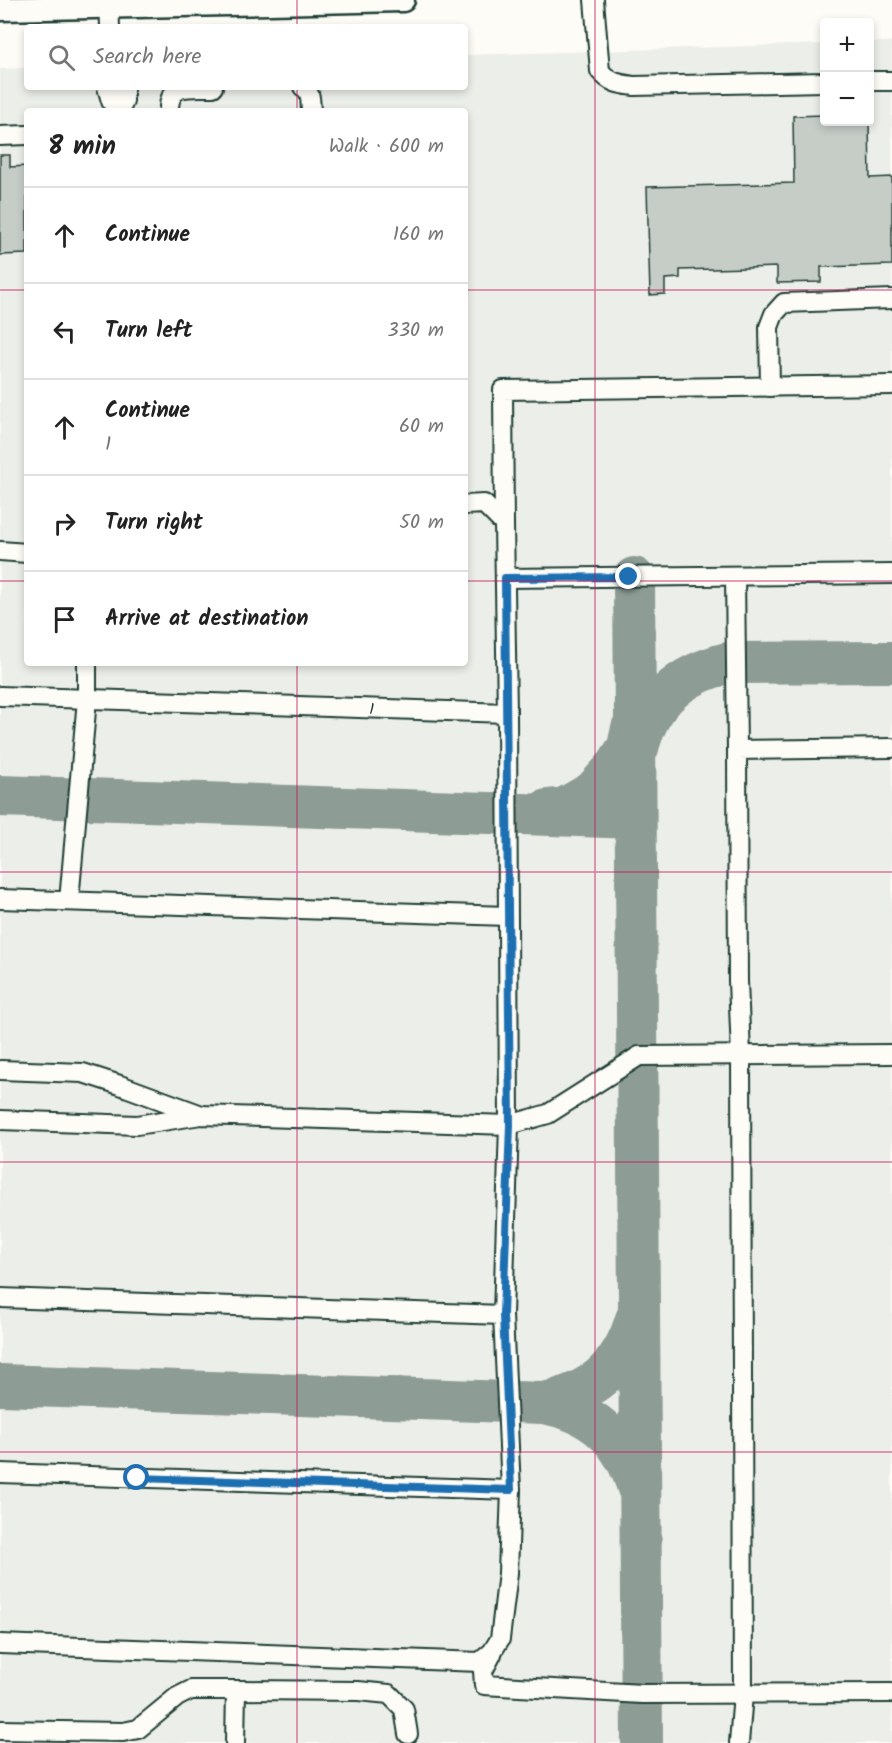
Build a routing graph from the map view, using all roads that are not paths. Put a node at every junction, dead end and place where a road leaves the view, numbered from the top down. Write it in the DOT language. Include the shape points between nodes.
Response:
graph roads {
  1 [pos="403,0"];
  2 [pos="594,0"];
  3 [pos="0,9"];
  4 [pos="109,12"];
  5 [pos="874,81"];
  6 [pos="892,81"];
  7 [pos="820,82"];
  8 [pos="108,90"];
  9 [pos="123,90"];
  10 [pos="177,90"];
  11 [pos="307,90"];
  12 [pos="116,108"];
  13 [pos="120,108"];
  14 [pos="169,108"];
  15 [pos="311,108"];
  16 [pos="24,135"];
  17 [pos="0,136"];
  18 [pos="892,300"];
  19 [pos="892,385"];
  20 [pos="770,387"];
  21 [pos="468,505"];
  22 [pos="504,524"];
  23 [pos="0,551"];
  24 [pos="24,553"];
  25 [pos="892,574"];
  26 [pos="735,576"];
  27 [pos="505,578"];
  28 [pos="87,666"];
  29 [pos="0,696"];
  30 [pos="87,699"];
  31 [pos="507,713"];
  32 [pos="892,748"];
  33 [pos="737,750"];
  34 [pos="0,899"];
  35 [pos="69,901"];
  36 [pos="507,916"];
  37 [pos="892,1054"];
  38 [pos="741,1055"];
  39 [pos="0,1070"];
  40 [pos="201,1115"];
  41 [pos="0,1120"];
  42 [pos="510,1125"];
  43 [pos="0,1298"];
  44 [pos="503,1315"];
  45 [pos="0,1473"];
  46 [pos="511,1490"];
  47 [pos="0,1644"];
  48 [pos="492,1652"];
  49 [pos="236,1690"];
  50 [pos="892,1693"];
  51 [pos="743,1695"];
  52 [pos="0,1730"];
  53 [pos="408,1734"];
  54 [pos="236,1743"];
  55 [pos="739,1743"];
  1 -- 4 [label="main road"];
  2 -- 7 [label="lane" via="600,71 616,84"];
  3 -- 4 [label="main road"];
  5 -- 6 [label="lane"];
  8 -- 12 [label="lane"];
  9 -- 13 [label="lane"];
  10 -- 14 [label="lane" via="171,94"];
  11 -- 15 [label="lane"];
  16 -- 17 [label="lane"];
  18 -- 20 [label="lane" via="784,303 768,327"];
  19 -- 20 [label="lane"];
  20 -- 22 [label="lane" via="503,390"];
  21 -- 22 [label="lane" via="484,504"];
  22 -- 27 [label="lane"];
  23 -- 24 [label="lane"];
  25 -- 26 [label="lane"];
  26 -- 27 [label="lane"];
  26 -- 33 [label="lane"];
  27 -- 31 [label="lane"];
  28 -- 30 [label="lane"];
  29 -- 30 [label="lane, 1"];
  30 -- 31 [label="lane, 1"];
  30 -- 35 [label="lane"];
  31 -- 36 [label="lane"];
  32 -- 33 [label="lane"];
  33 -- 38 [label="lane"];
  34 -- 35 [label="lane"];
  35 -- 36 [label="lane"];
  36 -- 42 [label="lane"];
  37 -- 38 [label="lane"];
  38 -- 42 [label="lane" via="639,1056 548,1114"];
  38 -- 51 [label="lane"];
  39 -- 40 [label="lane" via="82,1073"];
  40 -- 41 [label="lane" via="136,1125"];
  40 -- 42 [label="lane"];
  42 -- 44 [label="lane"];
  43 -- 44 [label="lane"];
  44 -- 46 [label="lane"];
  45 -- 46 [label="lane"];
  46 -- 48 [label="lane" via="508,1573 500,1639"];
  47 -- 48 [label="lane" via="480,1662"];
  48 -- 51 [label="lane" via="483,1671 484,1685"];
  49 -- 52 [label="lane" via="191,1690 138,1729 123,1732"];
  49 -- 53 [label="lane" via="389,1695 404,1709"];
  49 -- 54 [label="lane"];
  50 -- 51 [label="lane"];
  51 -- 55 [label="lane"];
}
